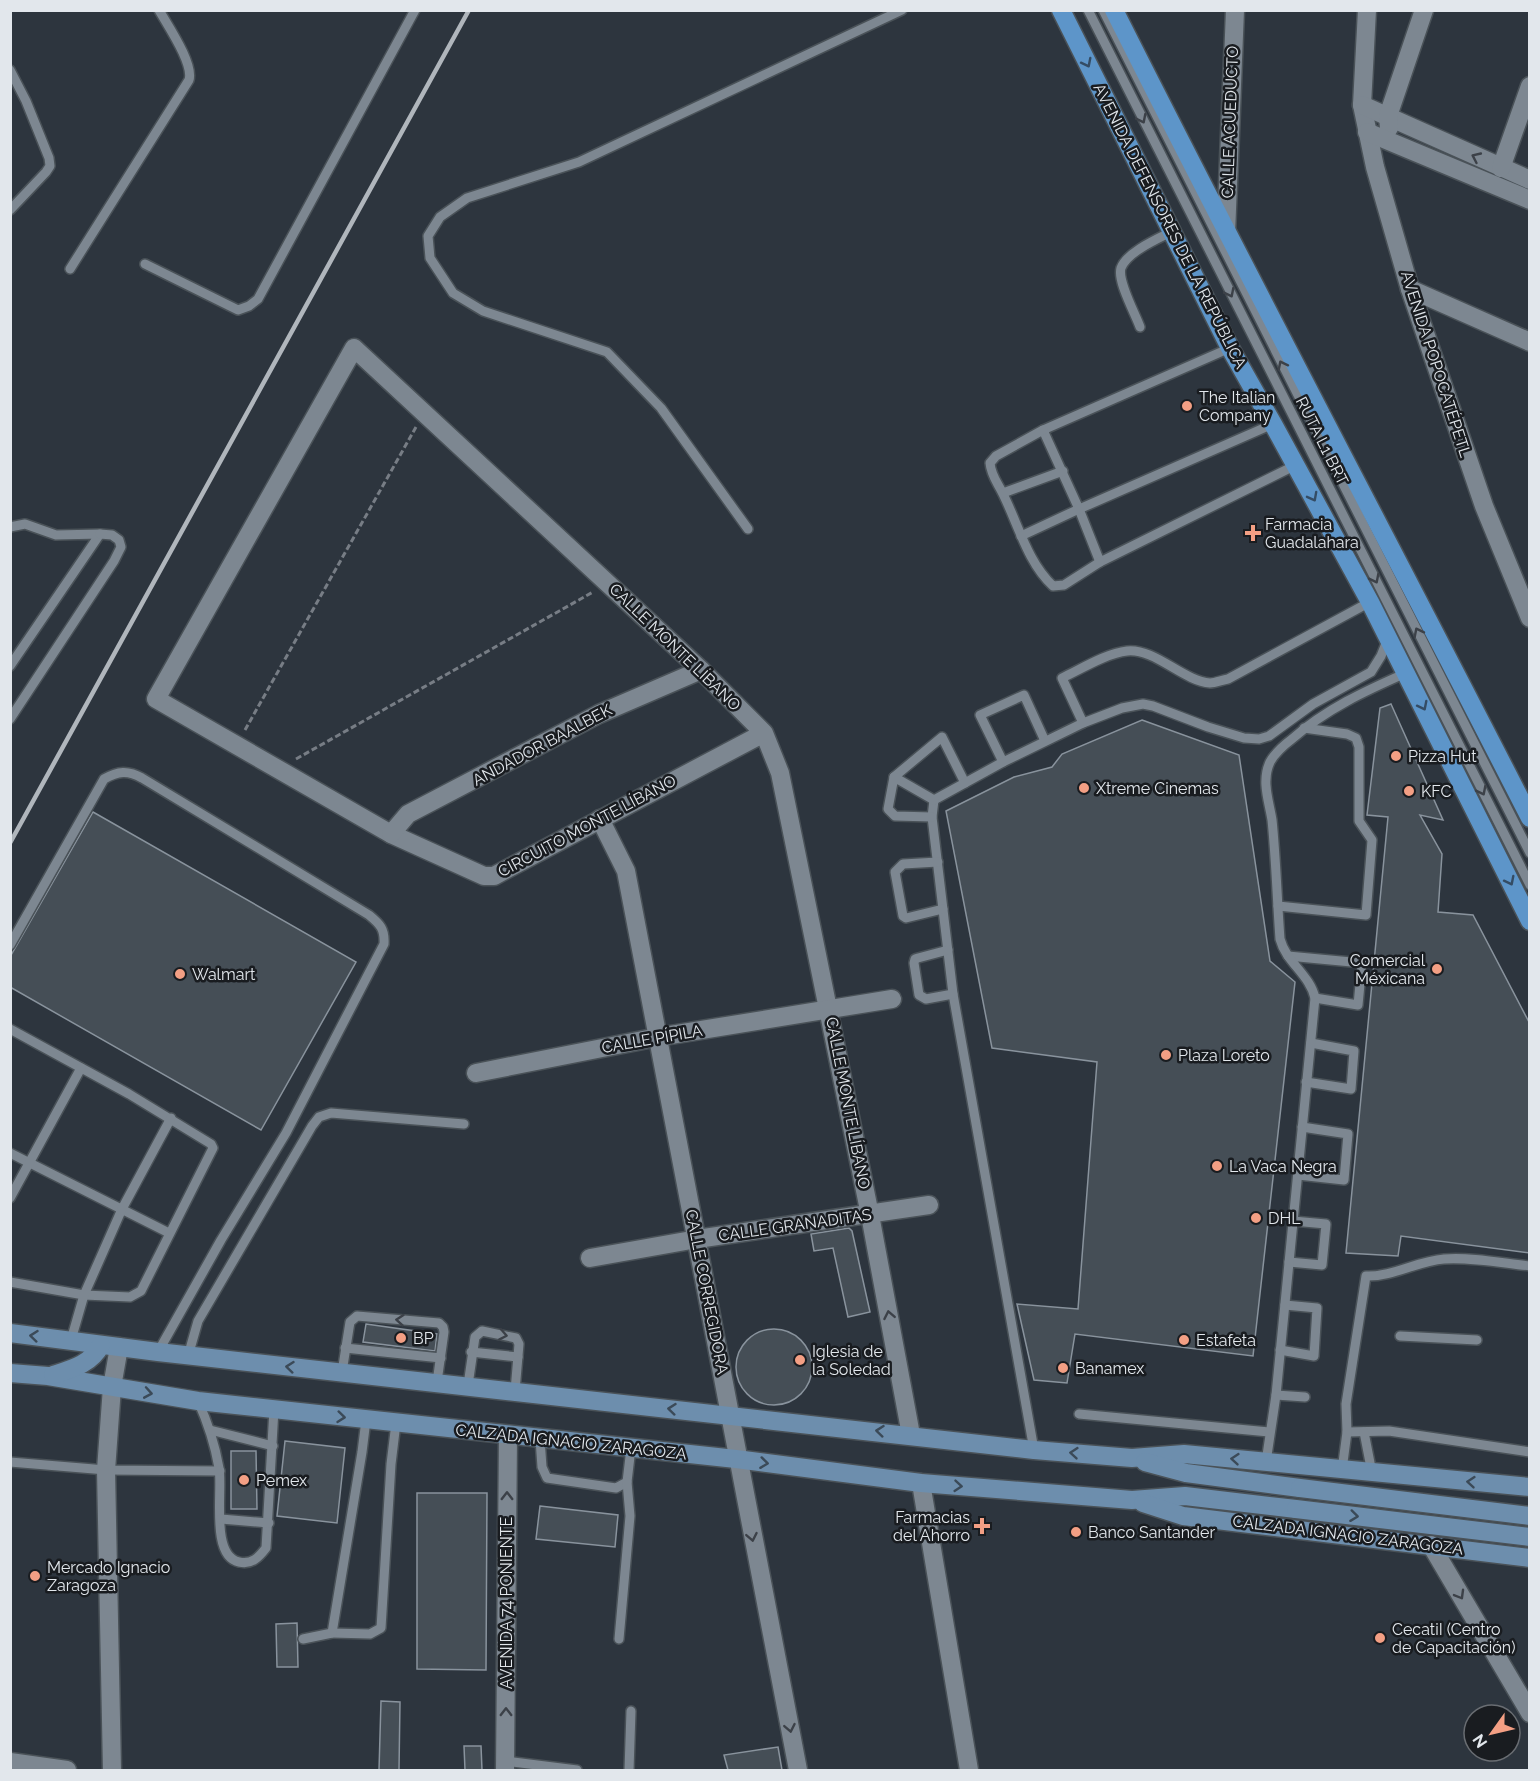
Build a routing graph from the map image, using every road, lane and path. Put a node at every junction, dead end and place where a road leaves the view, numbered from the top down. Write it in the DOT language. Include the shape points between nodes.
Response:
graph roads {
  1 [pos="159,10"];
  2 [pos="415,10"];
  3 [pos="902,10"];
  4 [pos="1061,10"];
  5 [pos="1088,10"];
  6 [pos="1103,10"];
  7 [pos="1114,10"];
  8 [pos="1235,10"];
  9 [pos="1367,10"];
  10 [pos="1424,10"];
  11 [pos="10,70"];
  12 [pos="1530,86"];
  13 [pos="1362,105"];
  14 [pos="1388,116"];
  15 [pos="1367,132"];
  16 [pos="1389,142"];
  17 [pos="1501,168"];
  18 [pos="1530,180"];
  19 [pos="1530,201"];
  20 [pos="10,210"];
  21 [pos="1171,231"];
  22 [pos="1226,234"];
  23 [pos="145,264"];
  24 [pos="70,269"];
  25 [pos="1410,289"];
  26 [pos="1140,327"];
  27 [pos="1530,342"];
  28 [pos="1230,348"];
  29 [pos="424,413"];
  30 [pos="1273,424"];
  31 [pos="1043,430"];
  32 [pos="1296,465"];
  33 [pos="1063,471"];
  34 [pos="1003,493"];
  35 [pos="1079,509"];
  36 [pos="10,528"];
  37 [pos="748,529"];
  38 [pos="100,534"];
  39 [pos="1021,536"];
  40 [pos="1100,562"];
  41 [pos="608,584"];
  42 [pos="1370,602"];
  43 [pos="1530,618"];
  44 [pos="1388,639"];
  45 [pos="10,666"];
  46 [pos="701,670"];
  47 [pos="1406,673"];
  48 [pos="156,699"];
  49 [pos="10,719"];
  50 [pos="1083,723"];
  51 [pos="1304,728"];
  52 [pos="764,733"];
  53 [pos="1045,741"];
  54 [pos="237,745"];
  55 [pos="1002,762"];
  56 [pos="278,769"];
  57 [pos="894,777"];
  58 [pos="965,783"];
  59 [pos="934,800"];
  60 [pos="932,818"];
  61 [pos="1530,818"];
  62 [pos="600,819"];
  63 [pos="391,834"];
  64 [pos="1530,853"];
  65 [pos="938,862"];
  66 [pos="1530,885"];
  67 [pos="1278,906"];
  68 [pos="944,909"];
  69 [pos="1530,921"];
  70 [pos="10,945"];
  71 [pos="948,950"];
  72 [pos="1288,957"];
  73 [pos="953,994"];
  74 [pos="1315,998"];
  75 [pos="892,999"];
  76 [pos="829,1010"];
  77 [pos="10,1029"];
  78 [pos="658,1037"];
  79 [pos="1311,1042"];
  80 [pos="81,1068"];
  81 [pos="476,1073"];
  82 [pos="1306,1082"];
  83 [pos="171,1118"];
  84 [pos="464,1124"];
  85 [pos="1302,1127"];
  86 [pos="10,1154"];
  87 [pos="29,1164"];
  88 [pos="1298,1175"];
  89 [pos="10,1198"];
  90 [pos="929,1205"];
  91 [pos="122,1209"];
  92 [pos="870,1215"];
  93 [pos="1293,1221"];
  94 [pos="169,1233"];
  95 [pos="697,1239"];
  96 [pos="590,1258"];
  97 [pos="1289,1262"];
  98 [pos="1530,1266"];
  99 [pos="10,1282"];
  100 [pos="84,1295"];
  101 [pos="1285,1305"];
  102 [pos="10,1334"];
  103 [pos="1400,1336"];
  104 [pos="71,1340"];
  105 [pos="1477,1340"];
  106 [pos="110,1346"];
  107 [pos="345,1348"];
  108 [pos="1280,1350"];
  109 [pos="158,1352"];
  110 [pos="471,1352"];
  111 [pos="189,1356"];
  112 [pos="441,1358"];
  113 [pos="518,1358"];
  114 [pos="342,1372"];
  115 [pos="10,1373"];
  116 [pos="48,1376"];
  117 [pos="437,1382"];
  118 [pos="468,1385"];
  119 [pos="112,1387"];
  120 [pos="515,1391"];
  121 [pos="1276,1395"];
  122 [pos="1305,1397"];
  123 [pos="198,1401"];
  124 [pos="274,1409"];
  125 [pos="1079,1414"];
  126 [pos="730,1415"];
  127 [pos="366,1420"];
  128 [pos="396,1423"];
  129 [pos="210,1430"];
  130 [pos="1269,1432"];
  131 [pos="1347,1432"];
  132 [pos="1364,1432"];
  133 [pos="508,1435"];
  134 [pos="911,1435"];
  135 [pos="540,1439"];
  136 [pos="273,1446"];
  137 [pos="631,1448"];
  138 [pos="1034,1450"];
  139 [pos="1530,1452"];
  140 [pos="1132,1458"];
  141 [pos="736,1459"];
  142 [pos="10,1462"];
  143 [pos="1266,1462"];
  144 [pos="106,1470"];
  145 [pos="1342,1470"];
  146 [pos="220,1471"];
  147 [pos="1372,1473"];
  148 [pos="627,1482"];
  149 [pos="921,1483"];
  150 [pos="1530,1487"];
  151 [pos="1132,1500"];
  152 [pos="1530,1516"];
  153 [pos="220,1520"];
  154 [pos="269,1523"];
  155 [pos="1530,1537"];
  156 [pos="1431,1545"];
  157 [pos="1530,1558"];
  158 [pos="332,1633"];
  159 [pos="303,1639"];
  160 [pos="619,1639"];
  161 [pos="631,1711"];
  162 [pos="1530,1713"];
  163 [pos="10,1762"];
  164 [pos="505,1766"];
  165 [pos="66,1770"];
  166 [pos="111,1770"];
  167 [pos="577,1770"];
  168 [pos="629,1770"];
  169 [pos="798,1770"];
  170 [pos="969,1770"];
  1 -- 24 [label="lane" via="191,73"];
  2 -- 23 [label="lane" via="258,299 238,310"];
  3 -- 37 [label="lane" via="579,162 467,198 440,217 428,236 430,258 453,293 483,311 607,352 661,408"];
  4 -- 21 [label="main road, AVENIDA DEFENSORES DE LA REPÚBLICA, one-way"];
  5 -- 66 [label="lane, RUTA L1 BRT, one-way"];
  64 -- 6 [label="lane, RUTA L1 BRT, one-way"];
  7 -- 22 [label="main road"];
  8 -- 22 [label="street, CALLE ACUEDUCTO"];
  9 -- 13 [label="street, AVENIDA POPOCATÉPETL"];
  10 -- 14 [label="street"];
  11 -- 20 [label="lane" via="50,166"];
  12 -- 17 [label="street"];
  13 -- 14 [label="street"];
  13 -- 15 [label="street, AVENIDA POPOCATÉPETL"];
  14 -- 16 [label="street"];
  17 -- 14 [label="street, one-way"];
  15 -- 16 [label="street"];
  15 -- 25 [label="street, AVENIDA POPOCATÉPETL"];
  16 -- 19 [label="street"];
  17 -- 18 [label="street"];
  21 -- 26 [label="lane" via="1134,254 1121,268 1121,281"];
  21 -- 28 [label="main road, AVENIDA DEFENSORES DE LA REPÚBLICA"];
  22 -- 61 [label="main road"];
  25 -- 27 [label="street"];
  25 -- 43 [label="street, AVENIDA POPOCATÉPETL" via="1484,506"];
  28 -- 30 [label="main road, AVENIDA DEFENSORES DE LA REPÚBLICA"];
  28 -- 31 [label="lane"];
  29 -- 41 [label="street, CALLE MONTE LÍBANO"];
  29 -- 48 [label="street, CALLE MONTE LÍBANO" via="354,348"];
  29 -- 54 [label="path"];
  30 -- 32 [label="main road, AVENIDA DEFENSORES DE LA REPÚBLICA"];
  30 -- 35 [label="lane"];
  31 -- 33 [label="lane"];
  31 -- 34 [label="lane" via="990,463 990,472"];
  32 -- 40 [label="lane"];
  32 -- 42 [label="main road, AVENIDA DEFENSORES DE LA REPÚBLICA, one-way"];
  33 -- 34 [label="lane"];
  33 -- 35 [label="lane"];
  34 -- 39 [label="lane"];
  35 -- 39 [label="lane"];
  35 -- 40 [label="lane"];
  36 -- 38 [label="lane" via="25,524 56,535"];
  38 -- 45 [label="lane"];
  38 -- 49 [label="lane" via="112,535 121,547"];
  39 -- 40 [label="lane" via="1044,579 1053,586 1064,585"];
  41 -- 46 [label="street, CALLE MONTE LÍBANO"];
  41 -- 56 [label="path"];
  42 -- 44 [label="main road, AVENIDA DEFENSORES DE LA REPÚBLICA"];
  42 -- 50 [label="lane" via="1228,679 1211,683 1145,654 1129,651 1111,656 1062,678"];
  44 -- 47 [label="main road, AVENIDA DEFENSORES DE LA REPÚBLICA"];
  44 -- 50 [label="lane" via="1371,672 1259,740 1143,704"];
  46 -- 52 [label="street, CALLE MONTE LÍBANO"];
  46 -- 63 [label="street, ANDADOR BAALBEK" via="599,714 408,814"];
  47 -- 51 [label="lane" via="1355,696"];
  47 -- 69 [label="main road, AVENIDA DEFENSORES DE LA REPÚBLICA, one-way"];
  48 -- 54 [label="street, CIRCUITO MONTE LÍBANO"];
  50 -- 53 [label="lane"];
  51 -- 67 [label="lane" via="1270,761 1266,775"];
  51 -- 67 [label="lane" via="1347,734 1356,738 1359,747 1359,821 1372,840 1366,915"];
  52 -- 62 [label="street, CIRCUITO MONTE LÍBANO"];
  52 -- 76 [label="street, CALLE MONTE LÍBANO" via="780,773"];
  53 -- 55 [label="lane"];
  53 -- 55 [label="lane" via="1024,695 980,715"];
  54 -- 56 [label="street, CIRCUITO MONTE LÍBANO"];
  55 -- 58 [label="lane"];
  56 -- 63 [label="street, CIRCUITO MONTE LÍBANO"];
  57 -- 58 [label="lane" via="942,737"];
  57 -- 59 [label="lane"];
  57 -- 60 [label="lane" via="888,809 891,813"];
  58 -- 59 [label="lane"];
  59 -- 60 [label="lane"];
  60 -- 65 [label="lane"];
  62 -- 63 [label="street, CIRCUITO MONTE LÍBANO" via="494,876 484,876"];
  62 -- 78 [label="street, CALLE CORREGIDORA" via="626,872"];
  65 -- 68 [label="lane"];
  65 -- 68 [label="lane" via="903,864 895,872 903,916"];
  67 -- 72 [label="lane" via="1280,939"];
  68 -- 71 [label="lane"];
  70 -- 109 [label="lane" via="104,779 117,772 142,778 369,915 385,934 384,944 286,1133"];
  71 -- 73 [label="lane"];
  71 -- 73 [label="lane" via="915,959 914,963 918,995 926,999"];
  72 -- 74 [label="lane" via="1310,983"];
  72 -- 74 [label="lane" via="1362,963 1358,1005"];
  73 -- 138 [label="lane"];
  74 -- 79 [label="lane"];
  75 -- 76 [label="street, CALLE PÍPILA"];
  76 -- 78 [label="street, CALLE PÍPILA"];
  76 -- 92 [label="street, CALLE MONTE LÍBANO"];
  77 -- 80 [label="lane"];
  78 -- 81 [label="street, CALLE PÍPILA"];
  78 -- 95 [label="street, CALLE CORREGIDORA"];
  79 -- 82 [label="lane"];
  79 -- 82 [label="lane" via="1354,1051 1351,1089"];
  80 -- 83 [label="lane"];
  80 -- 87 [label="lane"];
  82 -- 85 [label="lane"];
  83 -- 91 [label="lane"];
  83 -- 94 [label="lane" via="213,1148"];
  84 -- 111 [label="lane" via="331,1113 319,1118 198,1321"];
  85 -- 88 [label="lane"];
  85 -- 88 [label="lane" via="1348,1134 1344,1180"];
  86 -- 87 [label="lane"];
  87 -- 89 [label="lane"];
  87 -- 91 [label="lane"];
  88 -- 93 [label="lane"];
  90 -- 92 [label="street, CALLE GRANADITAS"];
  91 -- 94 [label="lane"];
  91 -- 100 [label="lane"];
  92 -- 95 [label="street, CALLE GRANADITAS"];
  134 -- 92 [label="street, CALLE MONTE LÍBANO, one-way"];
  93 -- 97 [label="lane"];
  93 -- 97 [label="lane" via="1326,1224 1322,1265"];
  94 -- 100 [label="lane" via="141,1291 130,1297"];
  95 -- 96 [label="street, CALLE GRANADITAS"];
  95 -- 126 [label="street, CALLE CORREGIDORA"];
  97 -- 101 [label="lane"];
  98 -- 131 [label="lane" via="1445,1259 1366,1276 1346,1404"];
  99 -- 100 [label="lane"];
  100 -- 104 [label="lane"];
  101 -- 108 [label="lane"];
  101 -- 108 [label="lane" via="1317,1308 1314,1356"];
  104 -- 102 [label="main road, one-way"];
  103 -- 105 [label="lane"];
  104 -- 106 [label="main road"];
  106 -- 109 [label="main road"];
  106 -- 116 [label="main road" via="87,1362"];
  106 -- 119 [label="street"];
  107 -- 112 [label="lane"];
  112 -- 107 [label="lane, one-way" via="444,1332 439,1323 357,1316 350,1322"];
  107 -- 114 [label="lane"];
  108 -- 121 [label="lane"];
  109 -- 111 [label="main road"];
  110 -- 113 [label="lane"];
  110 -- 113 [label="lane, one-way" via="475,1337 482,1331 516,1338"];
  110 -- 118 [label="lane"];
  114 -- 111 [label="main road, one-way"];
  112 -- 117 [label="lane"];
  113 -- 120 [label="lane"];
  114 -- 117 [label="main road"];
  115 -- 116 [label="main road, CALZADA IGNACIO ZARAGOZA"];
  116 -- 119 [label="main road, CALZADA IGNACIO ZARAGOZA"];
  117 -- 118 [label="main road"];
  118 -- 120 [label="main road"];
  119 -- 123 [label="main road, CALZADA IGNACIO ZARAGOZA, one-way"];
  119 -- 144 [label="street"];
  126 -- 120 [label="main road, one-way"];
  121 -- 122 [label="lane"];
  121 -- 130 [label="lane"];
  123 -- 124 [label="main road, CALZADA IGNACIO ZARAGOZA"];
  123 -- 129 [label="lane"];
  124 -- 127 [label="main road, CALZADA IGNACIO ZARAGOZA, one-way"];
  124 -- 136 [label="lane"];
  125 -- 130 [label="lane"];
  134 -- 126 [label="main road, one-way"];
  126 -- 141 [label="street, CALLE CORREGIDORA"];
  127 -- 128 [label="main road, CALZADA IGNACIO ZARAGOZA"];
  127 -- 158 [label="lane"];
  128 -- 133 [label="main road, CALZADA IGNACIO ZARAGOZA"];
  128 -- 158 [label="lane" via="381,1628 370,1634"];
  129 -- 136 [label="lane"];
  129 -- 146 [label="lane"];
  130 -- 143 [label="lane"];
  131 -- 132 [label="lane"];
  131 -- 145 [label="lane"];
  132 -- 139 [label="lane" via="1389,1431"];
  132 -- 147 [label="lane"];
  133 -- 135 [label="main road, CALZADA IGNACIO ZARAGOZA"];
  164 -- 133 [label="street, AVENIDA 74 PONIENTE, one-way"];
  134 -- 138 [label="main road"];
  135 -- 137 [label="main road, CALZADA IGNACIO ZARAGOZA"];
  135 -- 148 [label="lane" via="547,1478 616,1488"];
  136 -- 154 [label="lane"];
  137 -- 141 [label="main road, CALZADA IGNACIO ZARAGOZA"];
  137 -- 148 [label="lane"];
  140 -- 138 [label="main road, one-way"];
  143 -- 140 [label="main road, one-way" via="1184,1454"];
  140 -- 152 [label="main road, bridge" via="1186,1473"];
  141 -- 149 [label="main road, CALZADA IGNACIO ZARAGOZA, one-way"];
  141 -- 169 [label="street, CALLE CORREGIDORA, one-way"];
  142 -- 144 [label="lane"];
  143 -- 145 [label="main road"];
  144 -- 146 [label="lane"];
  144 -- 166 [label="street"];
  145 -- 147 [label="main road"];
  146 -- 153 [label="lane"];
  150 -- 147 [label="main road, one-way"];
  148 -- 160 [label="lane" via="630,1516"];
  149 -- 151 [label="main road, CALZADA IGNACIO ZARAGOZA, one-way"];
  149 -- 170 [label="street"];
  151 -- 155 [label="main road, CALZADA IGNACIO ZARAGOZA, one-way, bridge" via="1185,1496"];
  151 -- 156 [label="main road, CALZADA IGNACIO ZARAGOZA" via="1184,1516"];
  153 -- 154 [label="lane"];
  153 -- 154 [label="lane" via="221,1540 227,1554 237,1562 248,1563 267,1548"];
  156 -- 157 [label="main road, CALZADA IGNACIO ZARAGOZA"];
  156 -- 162 [label="street, one-way"];
  158 -- 159 [label="lane"];
  161 -- 168 [label="lane"];
  163 -- 165 [label="street"];
  164 -- 167 [label="lane"];
}
